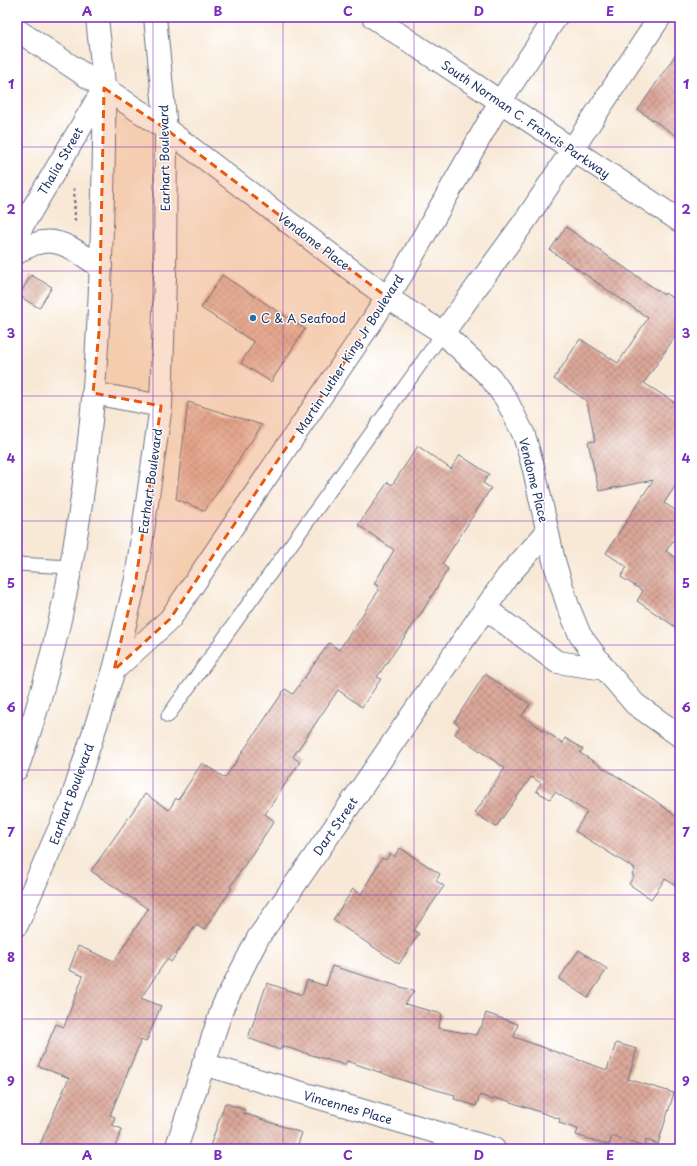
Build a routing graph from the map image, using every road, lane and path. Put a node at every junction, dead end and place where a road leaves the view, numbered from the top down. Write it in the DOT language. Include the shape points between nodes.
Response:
graph roads {
  1 [pos="97,17"];
  2 [pos="155,17"];
  3 [pos="373,17"];
  4 [pos="556,17"];
  5 [pos="660,17"];
  6 [pos="17,30"];
  7 [pos="104,88"];
  8 [pos="500,102"];
  9 [pos="166,129"];
  10 [pos="572,149"];
  11 [pos="74,187"];
  12 [pos="680,221"];
  13 [pos="17,235"];
  14 [pos="75,251"];
  15 [pos="17,253"];
  16 [pos="101,267"];
  17 [pos="388,298"];
  18 [pos="443,333"];
  19 [pos="93,393"];
  20 [pos="161,406"];
  21 [pos="547,532"];
  22 [pos="17,564"];
  23 [pos="70,567"];
  24 [pos="485,608"];
  25 [pos="605,669"];
  26 [pos="114,670"];
  27 [pos="168,716"];
  28 [pos="680,736"];
  29 [pos="17,769"];
  30 [pos="17,925"];
  31 [pos="203,1064"];
  32 [pos="176,1149"];
  33 [pos="494,1149"];
  1 -- 7 [label="street"];
  2 -- 9 [label="street, Earhart Boulevard"];
  3 -- 8 [label="street, South Norman C. Francis Parkway"];
  4 -- 8 [label="street, Martin Luther King Jr Boulevard"];
  5 -- 10 [label="street"];
  6 -- 7 [label="street"];
  7 -- 9 [label="street"];
  7 -- 13 [label="street, Thalia Street"];
  7 -- 16 [label="street"];
  8 -- 10 [label="street, South Norman C. Francis Parkway"];
  8 -- 17 [label="street, Martin Luther King Jr Boulevard"];
  9 -- 17 [label="street, Vendome Place"];
  9 -- 20 [label="street, Earhart Boulevard" via="166,278"];
  10 -- 12 [label="street, South Norman C. Francis Parkway"];
  10 -- 18 [label="street" via="527,218"];
  11 -- 14 [label="path"];
  14 -- 15 [label="street" via="63,243 48,241 31,244"];
  14 -- 16 [label="street"];
  16 -- 19 [label="street" via="99,332"];
  17 -- 18 [label="street, Vendome Place"];
  17 -- 26 [label="street, Martin Luther King Jr Boulevard" via="170,619"];
  18 -- 21 [label="street, Vendome Place" via="490,377 506,399 524,435"];
  18 -- 27 [label="lane"];
  19 -- 20 [label="street"];
  19 -- 23 [label="street" via="80,512"];
  20 -- 26 [label="street, Earhart Boulevard" via="136,579"];
  21 -- 24 [label="street, Dart Street" via="506,577"];
  21 -- 25 [label="street, Vendome Place" via="568,606 580,634"];
  22 -- 23 [label="lane"];
  23 -- 29 [label="street" via="49,668"];
  24 -- 25 [label="street" via="557,662"];
  24 -- 31 [label="street, Dart Street" via="258,938 223,1006"];
  25 -- 28 [label="street, Vendome Place" via="636,704"];
  26 -- 30 [label="street, Earhart Boulevard" via="71,802"];
  31 -- 32 [label="street, Dart Street"];
  31 -- 33 [label="street, Vincennes Place"];
}
